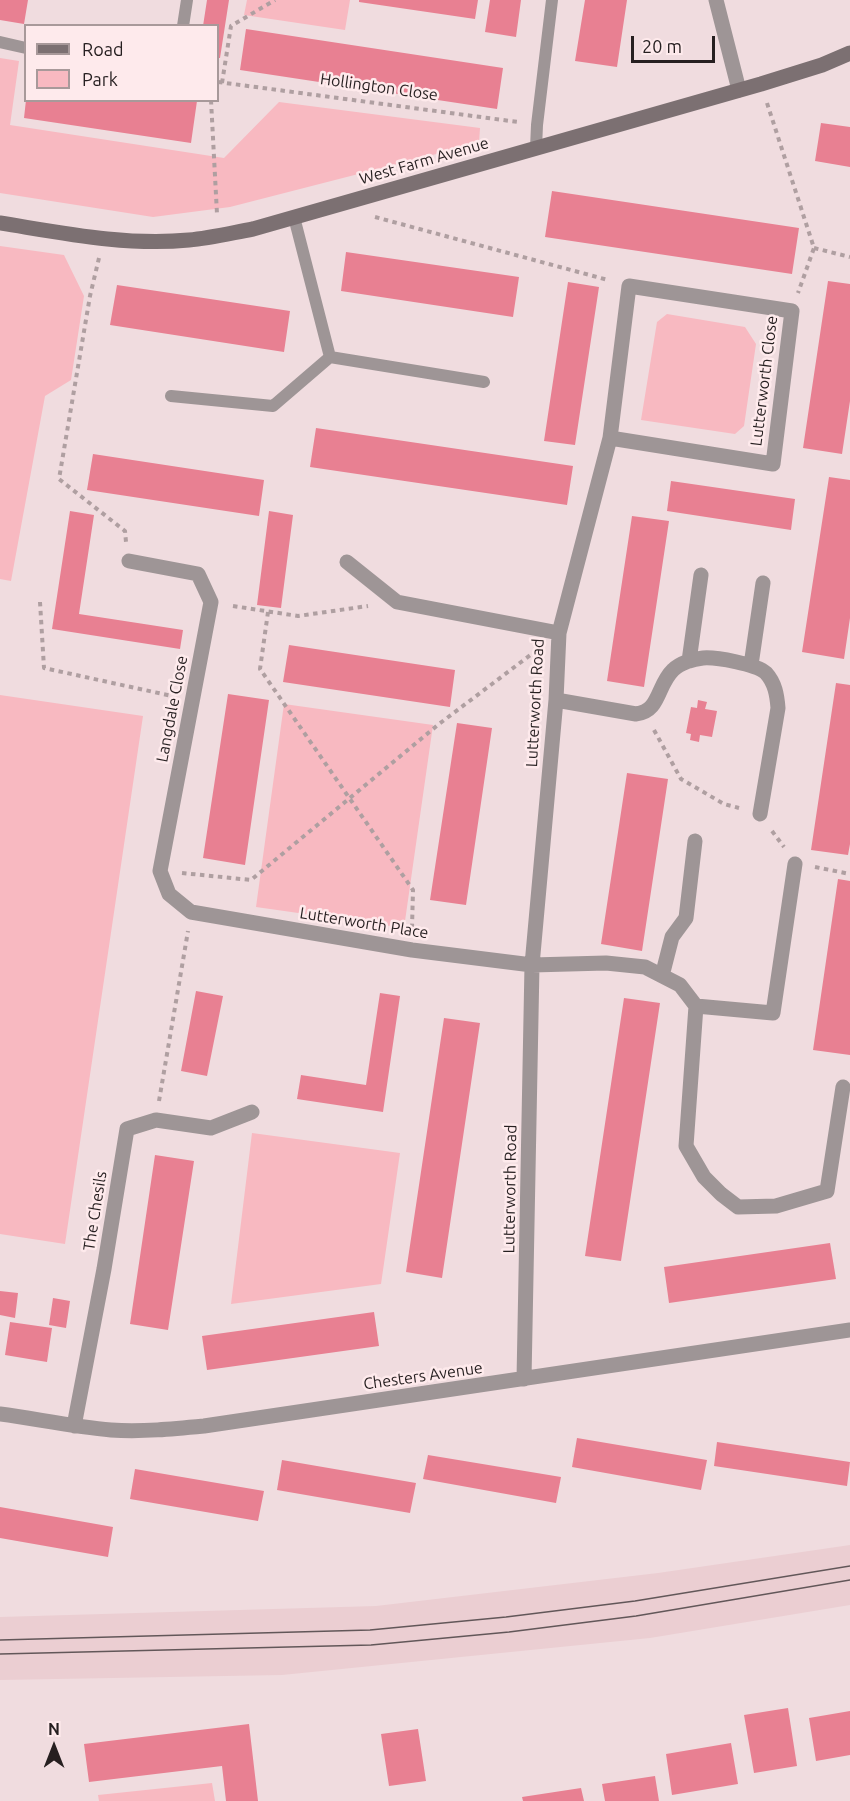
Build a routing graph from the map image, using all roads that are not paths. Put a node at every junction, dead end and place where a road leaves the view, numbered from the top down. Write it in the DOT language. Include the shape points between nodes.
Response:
graph roads {
  1 [pos="187,0"];
  2 [pos="552,0"];
  3 [pos="716,0"];
  4 [pos="183,24"];
  5 [pos="0,42"];
  6 [pos="24,48"];
  7 [pos="850,53"];
  8 [pos="739,90"];
  9 [pos="536,148"];
  10 [pos="294,217"];
  11 [pos="0,223"];
  12 [pos="330,357"];
  13 [pos="484,382"];
  14 [pos="171,396"];
  15 [pos="610,438"];
  16 [pos="129,561"];
  17 [pos="347,562"];
  18 [pos="701,575"];
  19 [pos="763,583"];
  20 [pos="559,633"];
  21 [pos="689,661"];
  22 [pos="751,665"];
  23 [pos="556,700"];
  24 [pos="760,814"];
  25 [pos="695,841"];
  26 [pos="795,864"];
  27 [pos="191,912"];
  28 [pos="532,964"];
  29 [pos="662,976"];
  30 [pos="696,1006"];
  31 [pos="843,1087"];
  32 [pos="252,1112"];
  33 [pos="850,1330"];
  34 [pos="524,1379"];
  35 [pos="0,1413"];
  36 [pos="74,1426"];
  1 -- 4 [label="lane"];
  2 -- 9 [label="lane"];
  3 -- 8 [label="street"];
  5 -- 6 [label="lane"];
  7 -- 8 [label="street, West Farm Avenue"];
  8 -- 9 [label="street, West Farm Avenue"];
  9 -- 10 [label="street, West Farm Avenue"];
  10 -- 11 [label="street, West Farm Avenue" via="218,236 159,242 104,240"];
  10 -- 12 [label="lane"];
  12 -- 13 [label="lane"];
  12 -- 14 [label="lane" via="273,406"];
  15 -- 15 [label="street, Lutterworth Close" via="629,286 792,310 773,464"];
  15 -- 20 [label="street"];
  16 -- 27 [label="street, Langdale Close" via="198,573 211,603 160,871 169,894"];
  17 -- 20 [label="street, Lutterworth Road" via="397,602"];
  18 -- 21 [label="street"];
  19 -- 22 [label="street"];
  20 -- 23 [label="street, Lutterworth Road"];
  21 -- 22 [label="street" via="704,658"];
  21 -- 23 [label="street" via="674,669 652,707 644,713"];
  22 -- 24 [label="street" via="765,672 772,682 778,708"];
  23 -- 28 [label="street, Lutterworth Road"];
  25 -- 29 [label="street" via="686,918 672,938"];
  26 -- 30 [label="street" via="773,1013"];
  27 -- 28 [label="street, Lutterworth Place" via="412,950"];
  28 -- 29 [label="street" via="606,963 645,967"];
  28 -- 34 [label="street, Lutterworth Road"];
  29 -- 30 [label="street" via="680,985"];
  30 -- 31 [label="street" via="686,1146 704,1177 738,1208 776,1206 827,1191"];
  32 -- 36 [label="street, The Chesils" via="211,1128 156,1120 127,1130"];
  33 -- 34 [label="street, Chesters Avenue"];
  34 -- 36 [label="street, Chesters Avenue" via="204,1426 113,1430"];
  35 -- 36 [label="street, Chesters Avenue"];
}
